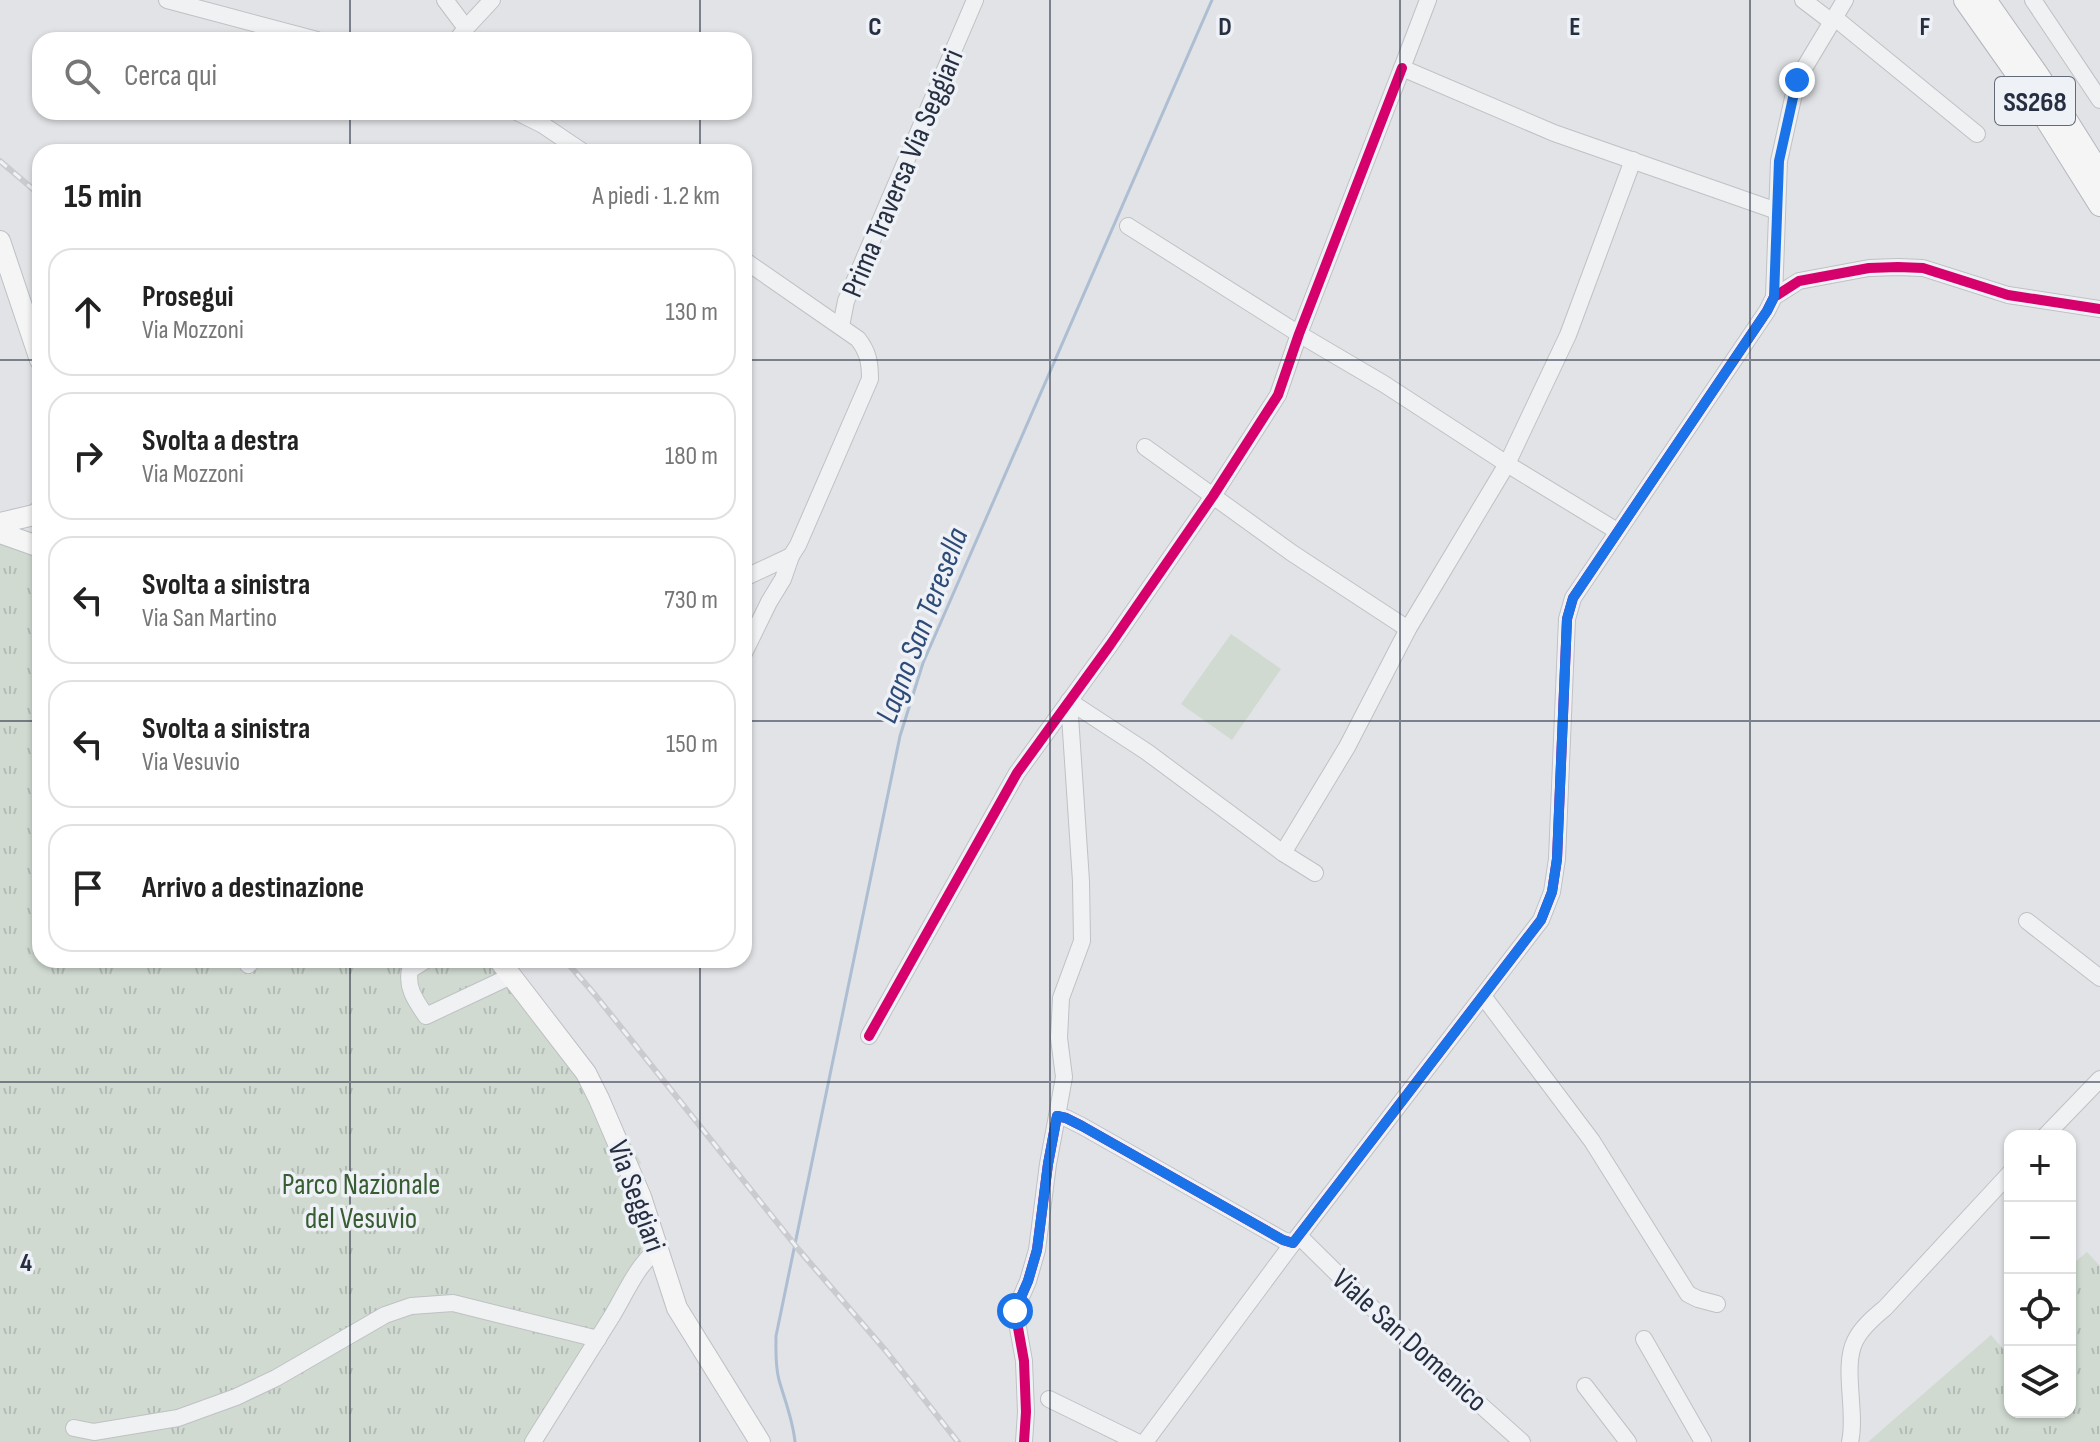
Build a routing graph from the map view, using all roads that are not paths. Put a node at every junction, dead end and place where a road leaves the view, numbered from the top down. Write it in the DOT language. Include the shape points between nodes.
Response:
graph roads {
  1 [pos="167,0"];
  2 [pos="445,0"];
  3 [pos="492,0"];
  4 [pos="975,0"];
  5 [pos="1428,0"];
  6 [pos="1803,0"];
  7 [pos="1845,0"];
  8 [pos="1965,0"];
  9 [pos="1985,0"];
  10 [pos="2033,0"];
  11 [pos="1834,20"];
  12 [pos="287,32"];
  13 [pos="460,32"];
  14 [pos="463,32"];
  15 [pos="1402,68"];
  16 [pos="2100,100"];
  17 [pos="533,120"];
  18 [pos="1977,134"];
  19 [pos="571,144"];
  20 [pos="1633,160"];
  21 [pos="2100,174"];
  22 [pos="2100,205"];
  23 [pos="1777,211"];
  24 [pos="1128,226"];
  25 [pos="0,241"];
  26 [pos="752,265"];
  27 [pos="1774,297"];
  28 [pos="2100,309"];
  29 [pos="841,326"];
  30 [pos="1299,334"];
  31 [pos="32,336"];
  32 [pos="1145,447"];
  33 [pos="1507,464"];
  34 [pos="1213,496"];
  35 [pos="32,516"];
  36 [pos="1,530"];
  37 [pos="32,530"];
  38 [pos="1617,531"];
  39 [pos="32,544"];
  40 [pos="791,556"];
  41 [pos="752,574"];
  42 [pos="1408,629"];
  43 [pos="752,637"];
  44 [pos="1069,701"];
  45 [pos="1283,853"];
  46 [pos="1315,873"];
  47 [pos="2027,921"];
  48 [pos="413,968"];
  49 [pos="505,968"];
  50 [pos="2100,978"];
  51 [pos="1483,996"];
  52 [pos="869,1036"];
  53 [pos="2100,1079"];
  54 [pos="1057,1116"];
  55 [pos="2051,1130"];
  56 [pos="2004,1179"];
  57 [pos="1296,1240"];
  58 [pos="657,1249"];
  59 [pos="1717,1304"];
  60 [pos="598,1339"];
  61 [pos="1644,1339"];
  62 [pos="1585,1386"];
  63 [pos="1049,1399"];
  64 [pos="74,1428"];
  65 [pos="533,1442"];
  66 [pos="760,1442"];
  67 [pos="1024,1442"];
  68 [pos="1137,1442"];
  69 [pos="1145,1442"];
  70 [pos="1522,1442"];
  71 [pos="1628,1442"];
  72 [pos="1703,1442"];
  73 [pos="1850,1442"];
  1 -- 12 [label="street"];
  2 -- 13 [label="street"];
  3 -- 14 [label="street"];
  4 -- 29 [label="street, Prima Traversa Via Seggiari" via="846,301"];
  5 -- 15 [label="street"];
  6 -- 11 [label="street"];
  7 -- 11 [label="street"];
  8 -- 22 [label="highway, SS268"];
  9 -- 21 [label="highway, SS268"];
  10 -- 16 [label="street"];
  11 -- 18 [label="street"];
  11 -- 23 [label="street" via="1797,80 1779,161"];
  15 -- 20 [label="street" via="1554,133"];
  15 -- 30 [label="street"];
  17 -- 19 [label="street"];
  20 -- 23 [label="street"];
  20 -- 33 [label="street" via="1568,335"];
  23 -- 27 [label="street"];
  24 -- 30 [label="street"];
  25 -- 31 [label="main road"];
  26 -- 29 [label="street"];
  27 -- 28 [label="street" via="1799,281 1898,267 1923,268 2008,295"];
  27 -- 38 [label="street"];
  29 -- 40 [label="street, Prima Traversa Via Seggiari" via="865,347 870,379"];
  30 -- 33 [label="street"];
  30 -- 34 [label="street" via="1278,395"];
  32 -- 34 [label="street"];
  33 -- 38 [label="street"];
  33 -- 42 [label="street"];
  34 -- 42 [label="street"];
  34 -- 44 [label="street"];
  35 -- 36 [label="main road"];
  36 -- 37 [label="main road"];
  36 -- 39 [label="main road"];
  38 -- 51 [label="street" via="1573,598 1567,619 1552,892 1541,920"];
  40 -- 41 [label="street"];
  40 -- 43 [label="street, Prima Traversa Via Seggiari"];
  42 -- 45 [label="street" via="1347,747"];
  44 -- 45 [label="street"];
  44 -- 52 [label="street" via="1017,773"];
  44 -- 54 [label="street" via="1082,941 1061,998 1064,1077"];
  45 -- 46 [label="street"];
  47 -- 50 [label="street"];
  48 -- 49 [label="street" via="407,981 426,1016"];
  49 -- 58 [label="main road, Via Seggiari" via="586,1073 641,1197"];
  51 -- 57 [label="street"];
  51 -- 59 [label="street" via="1592,1141 1688,1294"];
  53 -- 55 [label="street"];
  54 -- 57 [label="street, Viale San Domenico" via="1283,1240"];
  54 -- 67 [label="street" via="1037,1250 1015,1311 1024,1361"];
  56 -- 73 [label="street" via="1856,1339 1850,1366"];
  57 -- 69 [label="street"];
  57 -- 70 [label="street, Viale San Domenico"];
  58 -- 60 [label="street" via="629,1283"];
  58 -- 66 [label="main road, Via Seggiari" via="677,1308"];
  60 -- 64 [label="street" via="453,1303 411,1306 385,1315 276,1378 178,1418 94,1432"];
  60 -- 65 [label="street"];
  61 -- 72 [label="street"];
  62 -- 71 [label="street"];
  63 -- 68 [label="street"];
}
